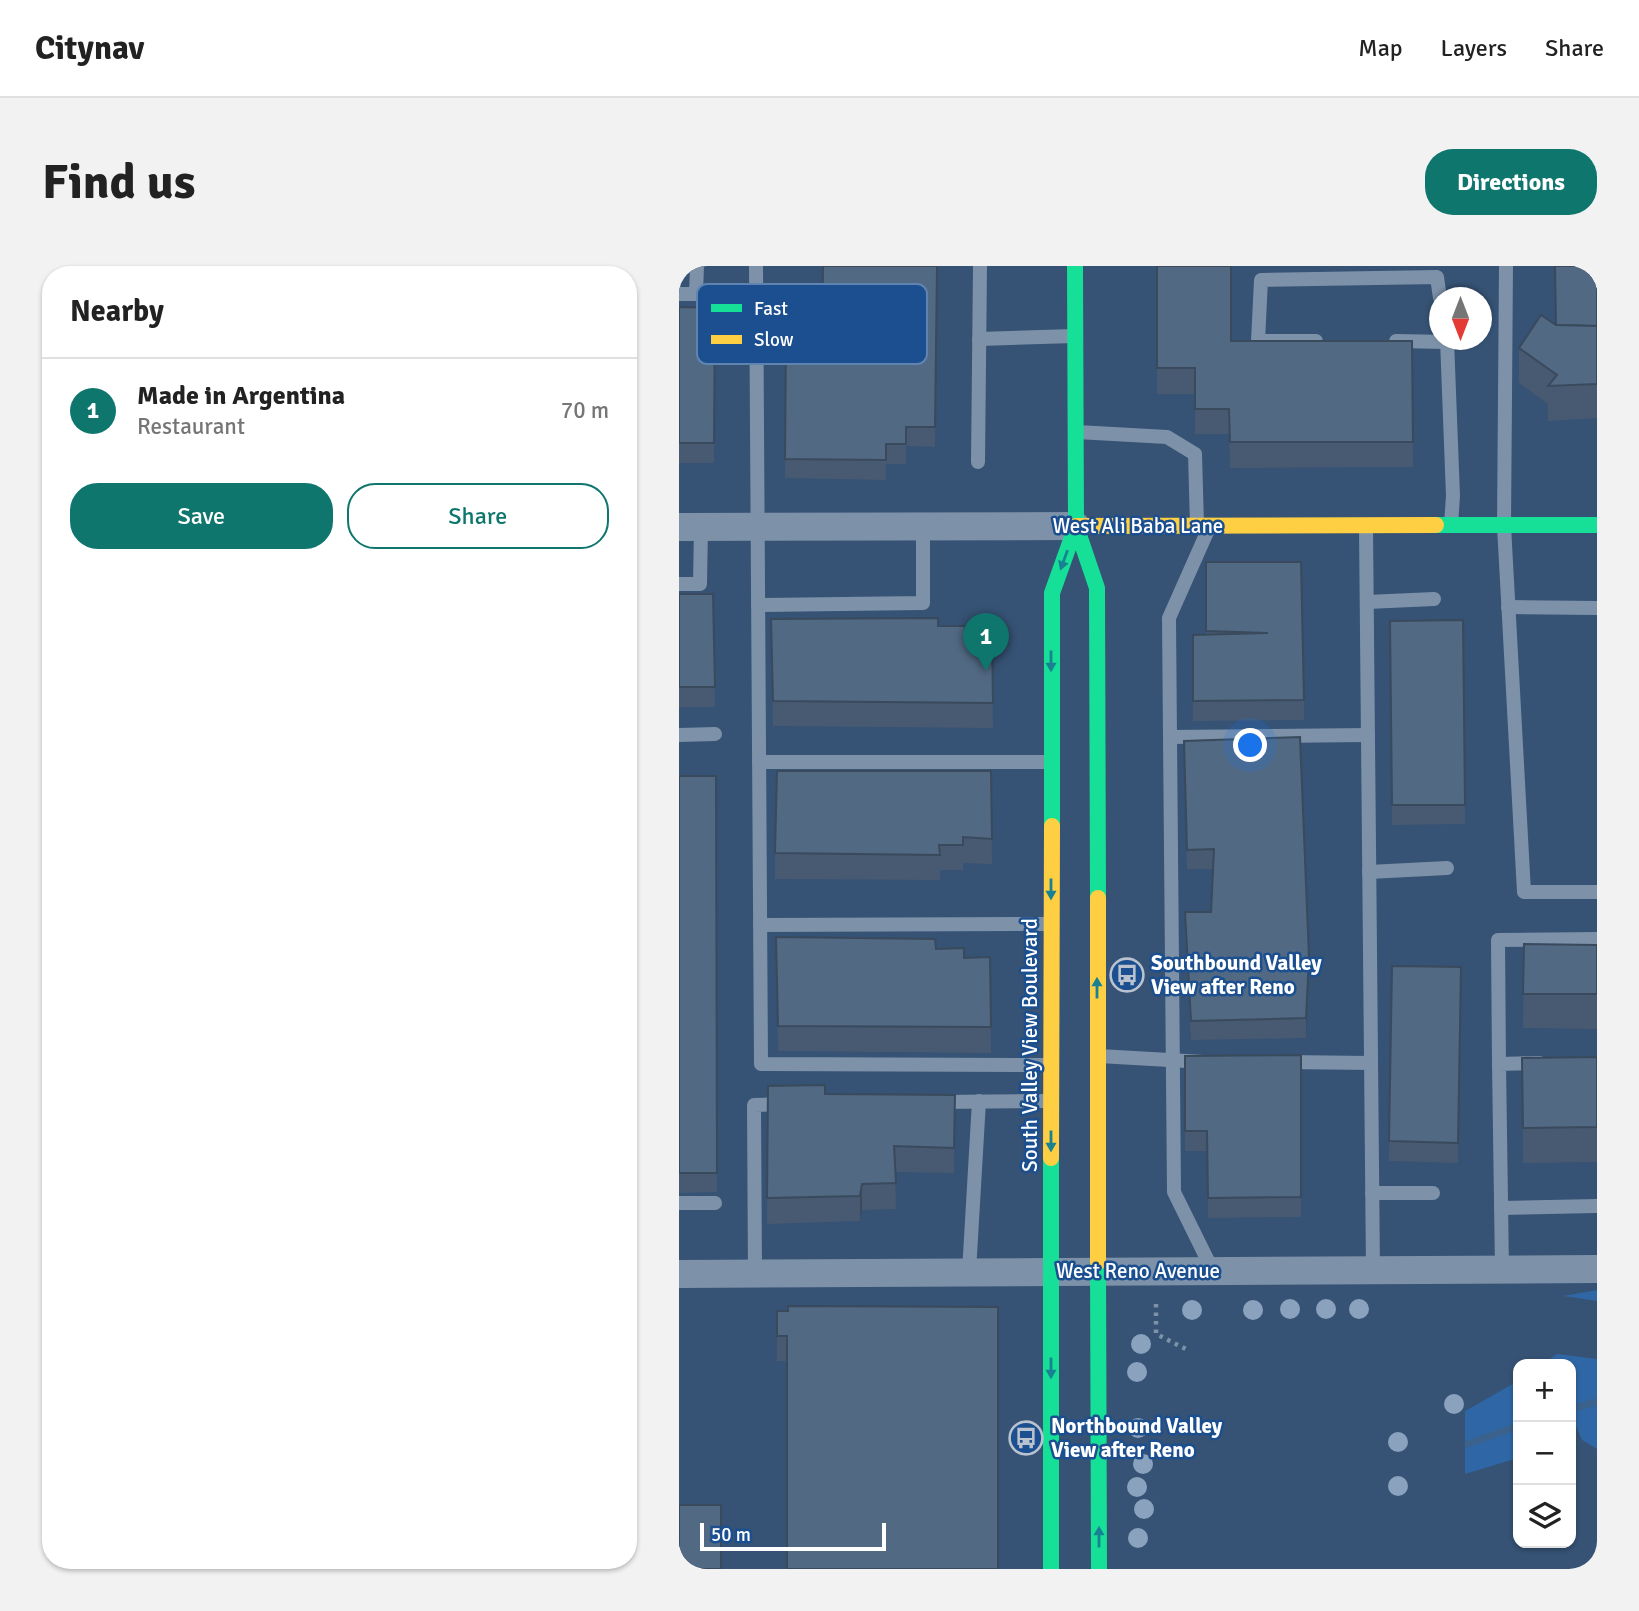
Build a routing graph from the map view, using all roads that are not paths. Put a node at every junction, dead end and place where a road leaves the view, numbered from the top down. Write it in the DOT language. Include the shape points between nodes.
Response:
graph roads {
  1 [pos="697,266"];
  2 [pos="756,266"];
  3 [pos="979,266"];
  4 [pos="1075,266"];
  5 [pos="1506,266"];
  6 [pos="756,284"];
  7 [pos="1438,287"];
  8 [pos="679,294"];
  9 [pos="1075,336"];
  10 [pos="979,339"];
  11 [pos="1326,341"];
  12 [pos="1380,341"];
  13 [pos="1429,341"];
  14 [pos="1447,350"];
  15 [pos="756,364"];
  16 [pos="1076,432"];
  17 [pos="978,463"];
  18 [pos="1597,525"];
  19 [pos="1076,526"];
  20 [pos="1203,526"];
  21 [pos="1366,526"];
  22 [pos="1450,526"];
  23 [pos="1504,526"];
  24 [pos="690,527"];
  25 [pos="757,527"];
  26 [pos="923,527"];
  27 [pos="679,584"];
  28 [pos="1434,599"];
  29 [pos="1367,602"];
  30 [pos="758,605"];
  31 [pos="1508,607"];
  32 [pos="1597,608"];
  33 [pos="715,734"];
  34 [pos="679,735"];
  35 [pos="1368,735"];
  36 [pos="1170,737"];
  37 [pos="758,762"];
  38 [pos="1051,762"];
  39 [pos="1447,868"];
  40 [pos="1369,872"];
  41 [pos="1597,892"];
  42 [pos="1051,924"];
  43 [pos="759,925"];
  44 [pos="1597,939"];
  45 [pos="1097,1056"];
  46 [pos="1173,1061"];
  47 [pos="1226,1062"];
  48 [pos="1265,1062"];
  49 [pos="1371,1063"];
  50 [pos="1555,1063"];
  51 [pos="1499,1064"];
  52 [pos="1051,1065"];
  53 [pos="979,1101"];
  54 [pos="1051,1101"];
  55 [pos="926,1102"];
  56 [pos="807,1104"];
  57 [pos="1372,1193"];
  58 [pos="1433,1193"];
  59 [pos="679,1203"];
  60 [pos="715,1203"];
  61 [pos="1597,1206"];
  62 [pos="1501,1208"];
  63 [pos="1597,1269"];
  64 [pos="1502,1270"];
  65 [pos="1051,1271"];
  66 [pos="1098,1271"];
  67 [pos="1213,1271"];
  68 [pos="1373,1271"];
  69 [pos="969,1272"];
  70 [pos="679,1273"];
  71 [pos="755,1273"];
  72 [pos="1051,1569"];
  73 [pos="1099,1569"];
  1 -- 8 [label="lane" via="696,294"];
  2 -- 6 [label="lane"];
  3 -- 10 [label="lane"];
  4 -- 9 [label="main road, South Valley View Boulevard"];
  5 -- 23 [label="lane"];
  7 -- 11 [label="lane" via="1437,277 1261,280 1258,341"];
  9 -- 10 [label="lane"];
  9 -- 16 [label="main road, South Valley View Boulevard"];
  10 -- 17 [label="lane"];
  12 -- 13 [label="lane"];
  14 -- 22 [label="lane"];
  15 -- 25 [label="lane"];
  16 -- 19 [label="main road, South Valley View Boulevard"];
  16 -- 20 [label="lane" via="1167,437 1195,454"];
  18 -- 23 [label="main road, West Ali Baba Lane"];
  19 -- 20 [label="main road, West Ali Baba Lane"];
  19 -- 26 [label="street, West Ali Baba Lane"];
  19 -- 38 [label="main road, South Valley View Boulevard, one-way" via="1052,593"];
  45 -- 19 [label="main road, South Valley View Boulevard, one-way" via="1097,588"];
  20 -- 21 [label="main road, West Ali Baba Lane"];
  20 -- 36 [label="lane" via="1169,618"];
  21 -- 22 [label="main road, West Ali Baba Lane"];
  21 -- 29 [label="lane"];
  22 -- 23 [label="main road, West Ali Baba Lane"];
  23 -- 31 [label="lane"];
  24 -- 25 [label="street, West Ali Baba Lane"];
  24 -- 27 [label="lane" via="700,584"];
  25 -- 26 [label="street, West Ali Baba Lane"];
  25 -- 30 [label="lane"];
  26 -- 30 [label="lane" via="923,603"];
  28 -- 29 [label="lane"];
  29 -- 35 [label="lane"];
  30 -- 37 [label="lane"];
  31 -- 32 [label="lane"];
  31 -- 41 [label="lane" via="1524,892"];
  33 -- 34 [label="lane"];
  35 -- 36 [label="lane"];
  35 -- 40 [label="lane"];
  36 -- 46 [label="lane"];
  37 -- 38 [label="lane"];
  37 -- 43 [label="lane"];
  38 -- 42 [label="main road, South Valley View Boulevard, one-way"];
  39 -- 40 [label="lane"];
  40 -- 49 [label="lane"];
  42 -- 43 [label="lane"];
  42 -- 52 [label="main road, South Valley View Boulevard"];
  43 -- 52 [label="lane" via="761,1064"];
  44 -- 51 [label="lane" via="1498,940"];
  45 -- 46 [label="lane"];
  45 -- 66 [label="main road, South Valley View Boulevard"];
  46 -- 47 [label="lane"];
  46 -- 67 [label="lane" via="1174,1192"];
  48 -- 49 [label="lane"];
  49 -- 57 [label="lane"];
  50 -- 51 [label="lane"];
  51 -- 62 [label="lane"];
  52 -- 54 [label="main road, South Valley View Boulevard"];
  53 -- 54 [label="lane"];
  53 -- 55 [label="lane"];
  53 -- 69 [label="lane"];
  54 -- 65 [label="main road, South Valley View Boulevard, one-way"];
  56 -- 71 [label="lane" via="754,1105"];
  57 -- 58 [label="lane"];
  57 -- 68 [label="lane"];
  59 -- 60 [label="lane"];
  61 -- 62 [label="lane"];
  62 -- 64 [label="lane"];
  63 -- 64 [label="street, West Reno Avenue"];
  64 -- 68 [label="street, West Reno Avenue"];
  65 -- 66 [label="street, West Reno Avenue"];
  65 -- 69 [label="street, West Reno Avenue"];
  65 -- 72 [label="main road, South Valley View Boulevard, one-way"];
  66 -- 67 [label="street, West Reno Avenue"];
  73 -- 66 [label="main road, South Valley View Boulevard, one-way"];
  67 -- 68 [label="street, West Reno Avenue"];
  69 -- 71 [label="street, West Reno Avenue"];
  70 -- 71 [label="street, West Reno Avenue"];
}
